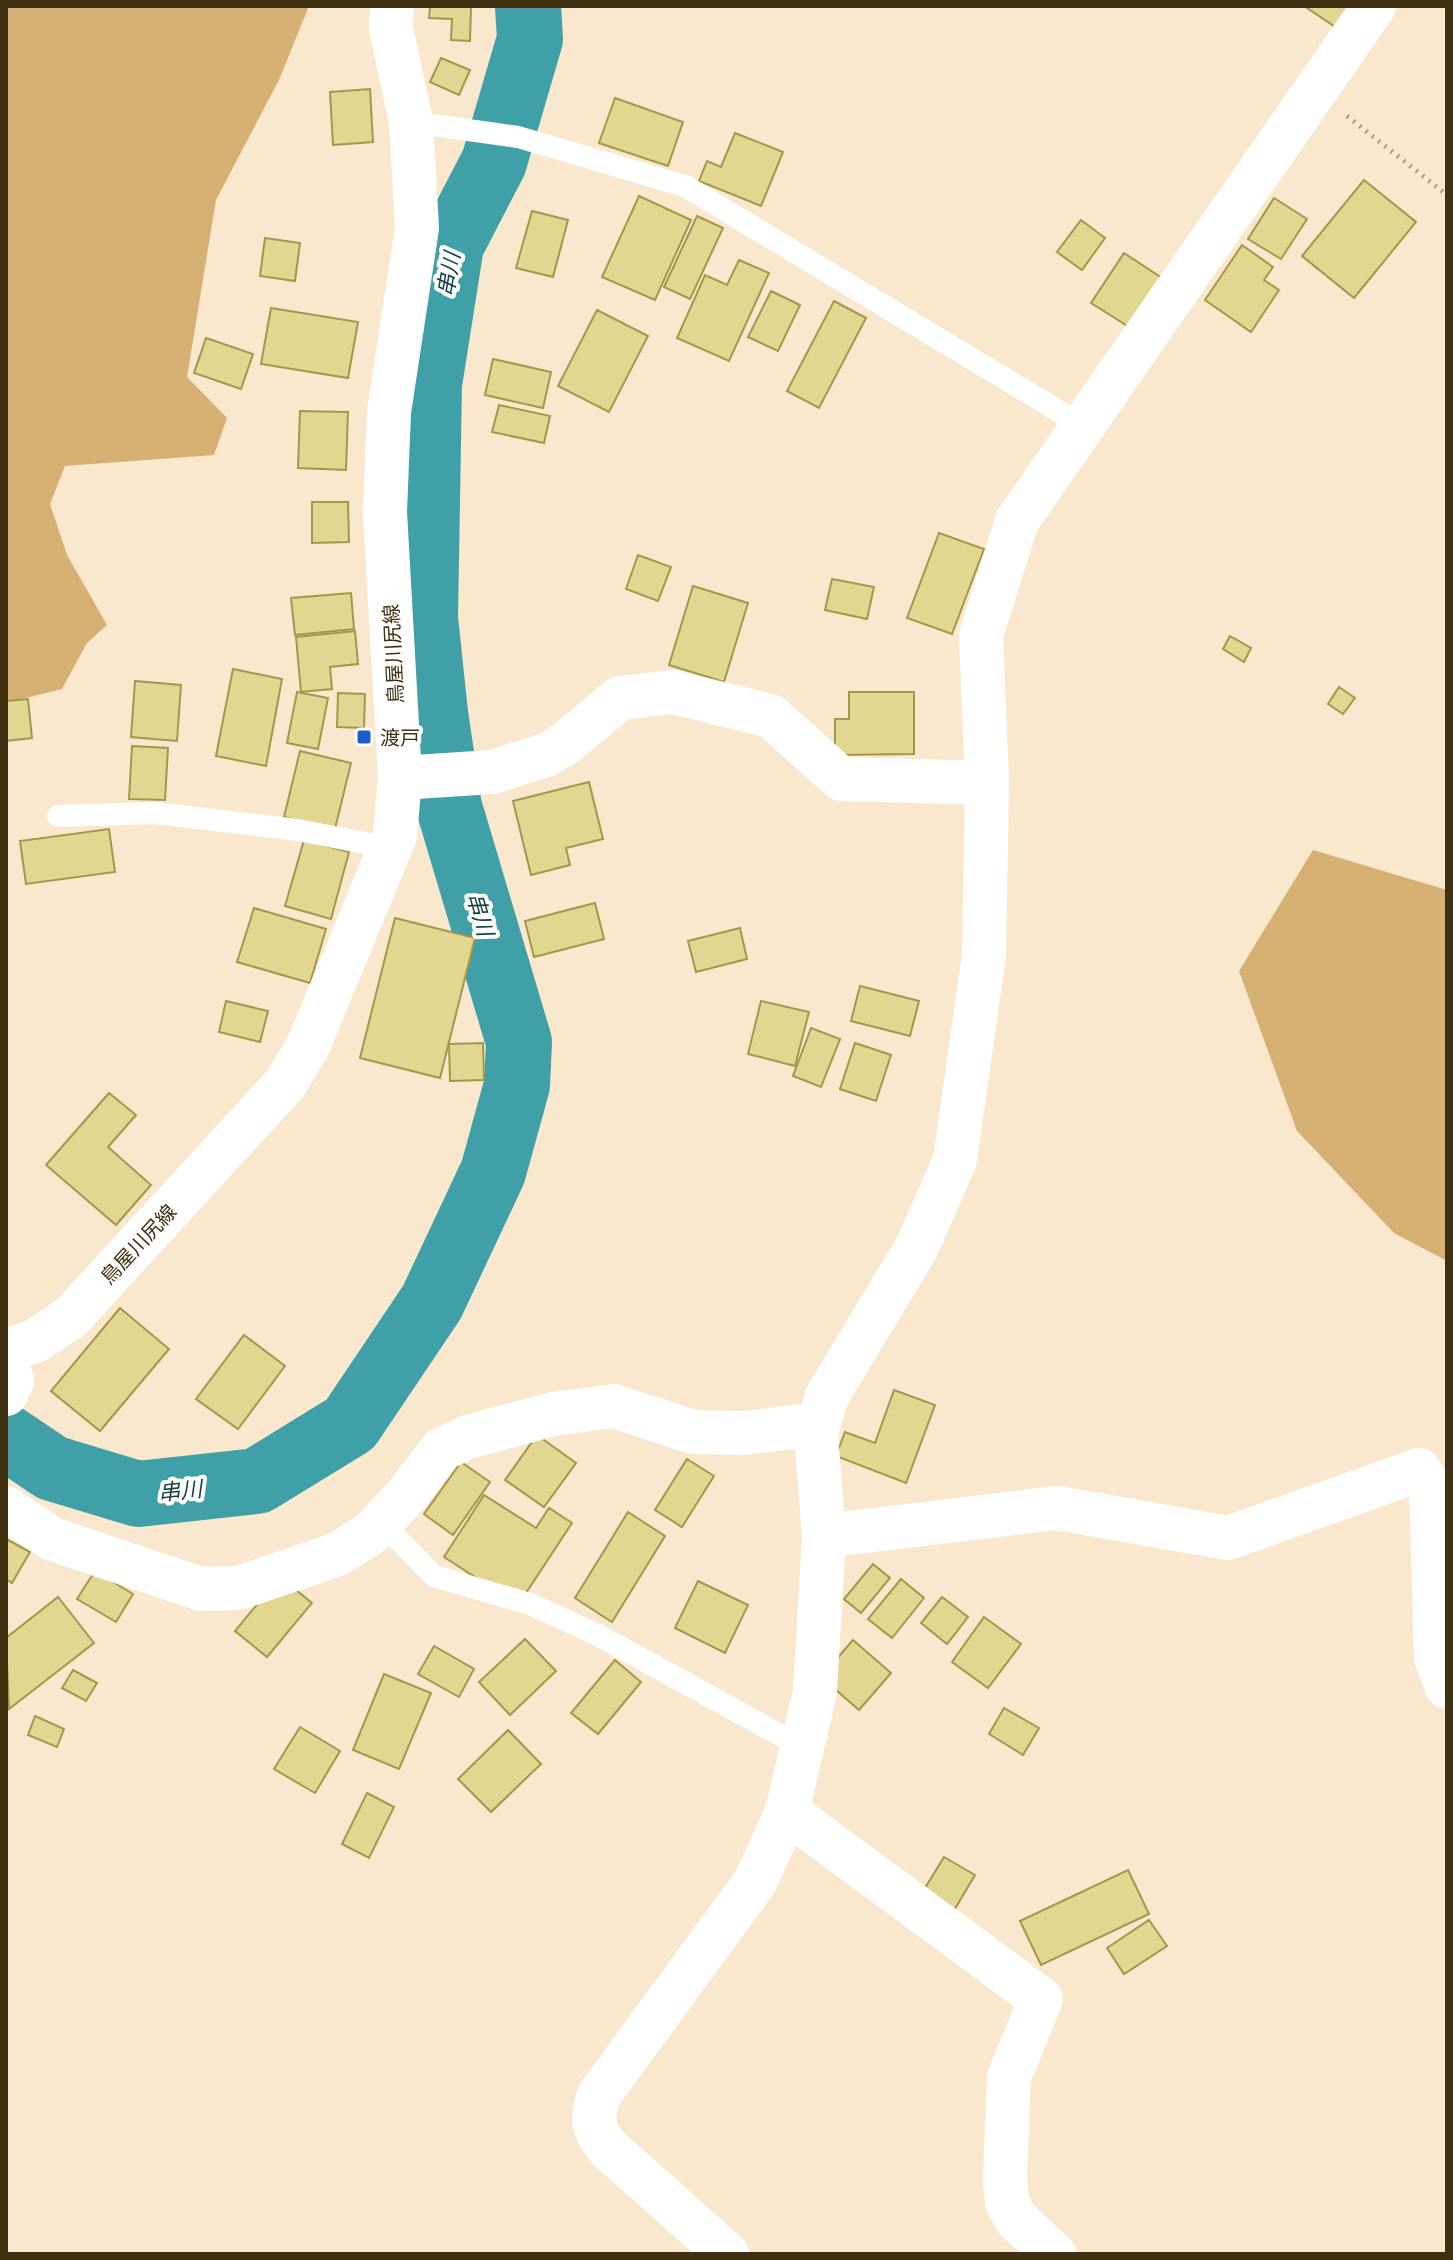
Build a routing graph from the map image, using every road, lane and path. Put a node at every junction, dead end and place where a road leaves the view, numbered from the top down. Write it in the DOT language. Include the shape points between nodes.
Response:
graph roads {
  1 [pos="392,6"];
  2 [pos="1374,6"];
  3 [pos="1315,91"];
  4 [pos="431,124"];
  5 [pos="1447,195"];
  6 [pos="1085,427"];
  7 [pos="411,778"];
  8 [pos="987,783"];
  9 [pos="58,816"];
  10 [pos="390,848"];
  11 [pos="6,1351"];
  12 [pos="6,1360"];
  13 [pos="6,1394"];
  14 [pos="819,1424"];
  15 [pos="6,1508"];
  16 [pos="381,1522"];
  17 [pos="824,1536"];
  18 [pos="1447,1687"];
  19 [pos="802,1747"];
  20 [pos="787,1812"];
  21 [pos="727,2254"];
  22 [pos="1054,2254"];
  1 -- 4 [label="street, 鳥屋川尻線" via="391,28"];
  2 -- 3 [label="street"];
  3 -- 5 [label="path"];
  3 -- 6 [label="street"];
  4 -- 6 [label="lane" via="518,137 685,186"];
  4 -- 7 [label="street, 鳥屋川尻線" via="389,412 385,512"];
  6 -- 8 [label="street" via="1017,521 981,635"];
  7 -- 8 [label="street" via="492,772 546,755 620,698 673,692 771,716 841,779"];
  7 -- 10 [label="street, 鳥屋川尻線"];
  8 -- 14 [label="street" via="984,955 955,1160 917,1247 827,1396"];
  9 -- 10 [label="lane" via="155,813 298,830"];
  10 -- 11 [label="street, 鳥屋川尻線" via="308,1046 285,1084 70,1318 35,1341"];
  12 -- 13 [label="street" via="12,1381"];
  14 -- 16 [label="street" via="719,1433 693,1432 614,1406 553,1414 442,1449"];
  14 -- 17 [label="street"];
  15 -- 16 [label="street" via="52,1539 201,1589 239,1588 338,1554"];
  16 -- 19 [label="lane" via="434,1576 530,1604 598,1635"];
  17 -- 18 [label="street" via="1057,1508 1228,1538 1419,1470 1431,1489 1436,1658"];
  17 -- 19 [label="street" via="815,1692"];
  19 -- 20 [label="street"];
  20 -- 21 [label="street" via="755,1882 599,2095 592,2118 596,2134 609,2149"];
  20 -- 22 [label="street" via="1041,1999 1009,2077 1005,2179 1015,2218"];
}
